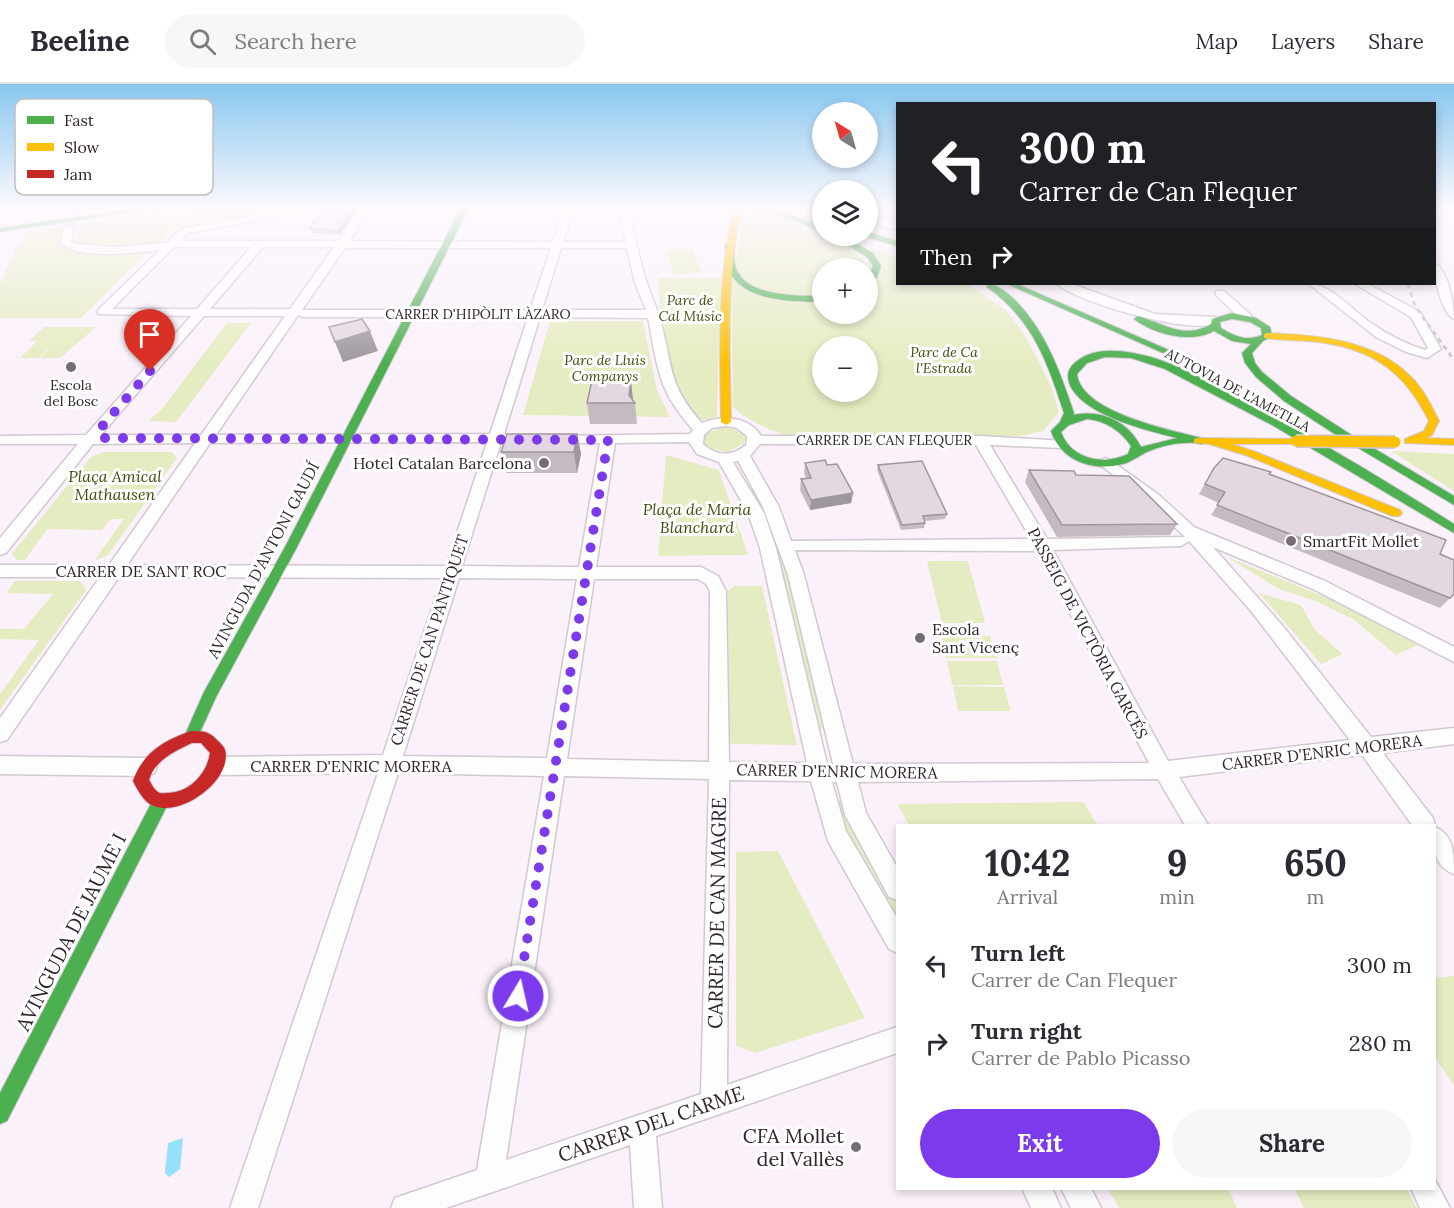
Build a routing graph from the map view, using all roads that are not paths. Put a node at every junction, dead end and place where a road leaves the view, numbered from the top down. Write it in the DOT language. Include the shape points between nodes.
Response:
graph roads {
  1 [pos="155,260"];
  2 [pos="245,260"];
  3 [pos="332,260"];
  4 [pos="442,260"];
  5 [pos="551,260"];
  6 [pos="637,260"];
  7 [pos="729,260"];
  8 [pos="732,260"];
  9 [pos="1436,271"];
  10 [pos="984,285"];
  11 [pos="1013,285"];
  12 [pos="1066,285"];
  13 [pos="1315,285"];
  14 [pos="1363,285"];
  15 [pos="1037,286"];
  16 [pos="1220,288"];
  17 [pos="812,299"];
  18 [pos="199,313"];
  19 [pos="298,313"];
  20 [pos="415,314"];
  21 [pos="534,314"];
  22 [pos="653,315"];
  23 [pos="1454,315"];
  24 [pos="1252,320"];
  25 [pos="1219,321"];
  26 [pos="1263,338"];
  27 [pos="1184,351"];
  28 [pos="1243,380"];
  29 [pos="1449,420"];
  30 [pos="726,422"];
  31 [pos="0,431"];
  32 [pos="1060,432"];
  33 [pos="697,434"];
  34 [pos="1129,434"];
  35 [pos="1344,435"];
  36 [pos="494,438"];
  37 [pos="94,439"];
  38 [pos="206,439"];
  39 [pos="350,439"];
  40 [pos="519,439"];
  41 [pos="540,439"];
  42 [pos="0,440"];
  43 [pos="608,440"];
  44 [pos="755,440"];
  45 [pos="980,440"];
  46 [pos="1186,440"];
  47 [pos="1206,441"];
  48 [pos="1411,441"];
  49 [pos="1434,442"];
  50 [pos="1454,442"];
  51 [pos="0,446"];
  52 [pos="1454,449"];
  53 [pos="1133,454"];
  54 [pos="742,455"];
  55 [pos="724,458"];
  56 [pos="1105,463"];
  57 [pos="1454,501"];
  58 [pos="1454,516"];
  59 [pos="1454,529"];
  60 [pos="1184,535"];
  61 [pos="1454,541"];
  62 [pos="796,545"];
  63 [pos="1042,545"];
  64 [pos="0,549"];
  65 [pos="0,571"];
  66 [pos="116,571"];
  67 [pos="283,572"];
  68 [pos="450,573"];
  69 [pos="586,573"];
  70 [pos="712,580"];
  71 [pos="1454,654"];
  72 [pos="230,689"];
  73 [pos="220,706"];
  74 [pos="0,734"];
  75 [pos="1454,736"];
  76 [pos="197,737"];
  77 [pos="1367,747"];
  78 [pos="390,764"];
  79 [pos="0,765"];
  80 [pos="218,766"];
  81 [pos="147,767"];
  82 [pos="554,767"];
  83 [pos="719,769"];
  84 [pos="1162,770"];
  85 [pos="819,773"];
  86 [pos="845,773"];
  87 [pos="161,801"];
  88 [pos="1196,824"];
  89 [pos="1424,824"];
  90 [pos="1436,840"];
  91 [pos="1454,864"];
  92 [pos="896,887"];
  93 [pos="896,939"];
  94 [pos="896,1040"];
  95 [pos="12,1071"];
  96 [pos="714,1103"];
  97 [pos="0,1114"];
  98 [pos="642,1127"];
  99 [pos="489,1179"];
  100 [pos="1037,1190"];
  101 [pos="1076,1190"];
  102 [pos="1426,1190"];
  103 [pos="243,1208"];
  104 [pos="405,1208"];
  105 [pos="648,1208"];
  106 [pos="1047,1208"];
  107 [pos="1087,1208"];
  108 [pos="1436,1208"];
  1 -- 18 [label="street, CARRER D'HIPÒLIT LÀZARO" via="102,312"];
  2 -- 18 [label="street"];
  3 -- 19 [label="street"];
  4 -- 20 [label="main road, AVINGUDA D'ANTONI GAUDÍ"];
  5 -- 21 [label="street, CARRER DE CAN PANTIQUET"];
  6 -- 22 [label="street"];
  7 -- 30 [label="main road"];
  8 -- 17 [label="main road" via="740,279 755,288 795,299"];
  9 -- 23 [label="street"];
  10 -- 32 [label="main road" via="1010,307 1043,349 1069,413"];
  11 -- 58 [label="main road, AUTOVIA DE L'AMETLLA" via="1122,330 1225,381 1360,457"];
  12 -- 25 [label="street" via="1156,319 1180,323"];
  13 -- 14 [label="street" via="1374,333 1416,352 1427,354 1435,349 1416,315"];
  15 -- 25 [label="main road" via="1176,332 1200,334"];
  15 -- 27 [label="main road, AUTOVIA DE L'AMETLLA"];
  16 -- 24 [label="street"];
  16 -- 25 [label="street" via="1226,305"];
  18 -- 19 [label="street, CARRER D'HIPÒLIT LÀZARO"];
  18 -- 37 [label="street"];
  19 -- 20 [label="street, CARRER D'HIPÒLIT LÀZARO"];
  19 -- 38 [label="street"];
  20 -- 21 [label="street, CARRER D'HIPÒLIT LÀZARO"];
  20 -- 39 [label="main road, AVINGUDA D'ANTONI GAUDÍ"];
  21 -- 22 [label="street, CARRER D'HIPÒLIT LÀZARO"];
  21 -- 36 [label="street, CARRER DE CAN PANTIQUET"];
  22 -- 33 [label="street" via="668,383"];
  24 -- 25 [label="main road"];
  24 -- 26 [label="main road" via="1267,330"];
  24 -- 29 [label="main road" via="1337,334 1382,352 1424,382"];
  25 -- 26 [label="main road" via="1229,337"];
  26 -- 35 [label="main road" via="1248,350 1248,363 1269,383"];
  26 -- 48 [label="main road" via="1308,335 1339,341 1396,368 1428,403 1434,421 1428,433"];
  28 -- 35 [label="main road, AUTOVIA DE L'AMETLLA"];
  30 -- 33 [label="street" via="708,425"];
  30 -- 44 [label="street" via="744,426"];
  31 -- 37 [label="street"];
  32 -- 34 [label="main road" via="1078,417 1094,417"];
  32 -- 45 [label="street, CARRER DE CAN FLEQUER" via="1013,441"];
  32 -- 56 [label="main road" via="1082,459"];
  33 -- 43 [label="street"];
  33 -- 55 [label="street" via="696,446 702,452"];
  34 -- 46 [label="main road"];
  34 -- 53 [label="main road" via="1136,446"];
  35 -- 57 [label="main road, AUTOVIA DE L'AMETLLA"];
  36 -- 39 [label="street"];
  36 -- 40 [label="street"];
  36 -- 68 [label="street, CARRER DE CAN PANTIQUET"];
  37 -- 38 [label="street"];
  37 -- 42 [label="street"];
  37 -- 51 [label="street"];
  37 -- 64 [label="street"];
  38 -- 39 [label="street"];
  38 -- 66 [label="street"];
  39 -- 67 [label="main road, AVINGUDA D'ANTONI GAUDÍ"];
  41 -- 43 [label="street"];
  43 -- 69 [label="street"];
  44 -- 45 [label="street, CARRER DE CAN FLEQUER"];
  44 -- 54 [label="street"];
  45 -- 63 [label="street, PASSEIG DE VICTÒRIA GARCÉS"];
  46 -- 47 [label="main road"];
  46 -- 53 [label="main road"];
  47 -- 48 [label="main road, bridge"];
  47 -- 59 [label="main road" via="1152,428 1096,404 1074,385 1076,366 1089,358 1119,354 1145,358 1181,372 1297,433"];
  47 -- 61 [label="main road" via="1252,454 1373,502"];
  48 -- 49 [label="main road"];
  49 -- 50 [label="main road"];
  49 -- 52 [label="main road"];
  53 -- 56 [label="main road"];
  54 -- 55 [label="street"];
  54 -- 86 [label="street" via="771,507 796,575"];
  55 -- 85 [label="street" via="756,513 768,548"];
  56 -- 60 [label="street" via="1141,485"];
  60 -- 63 [label="street"];
  60 -- 71 [label="street" via="1320,585"];
  60 -- 77 [label="street" via="1244,590"];
  62 -- 63 [label="street"];
  63 -- 84 [label="street, PASSEIG DE VICTÒRIA GARCÉS"];
  65 -- 66 [label="street, CARRER DE SANT ROC"];
  66 -- 67 [label="street, CARRER DE SANT ROC"];
  66 -- 74 [label="street"];
  67 -- 68 [label="street, CARRER DE SANT ROC"];
  67 -- 72 [label="main road, AVINGUDA D'ANTONI GAUDÍ"];
  67 -- 76 [label="main road, AVINGUDA D'ANTONI GAUDÍ" via="209,696"];
  68 -- 69 [label="street, CARRER DE SANT ROC"];
  68 -- 78 [label="street, CARRER DE CAN PANTIQUET"];
  69 -- 70 [label="street, CARRER DE SANT ROC" via="702,573"];
  69 -- 82 [label="street"];
  70 -- 83 [label="street, CARRER DE CAN MAGRE" via="718,591"];
  73 -- 76 [label="main road"];
  75 -- 77 [label="street, CARRER D'ENRIC MORERA"];
  76 -- 80 [label="main road" via="218,751"];
  76 -- 81 [label="main road" via="168,746"];
  77 -- 84 [label="street, CARRER D'ENRIC MORERA"];
  77 -- 89 [label="street"];
  78 -- 80 [label="street, CARRER D'ENRIC MORERA"];
  78 -- 82 [label="street, CARRER D'ENRIC MORERA"];
  78 -- 103 [label="street, CARRER DE CAN PANTIQUET"];
  79 -- 81 [label="street"];
  80 -- 87 [label="main road" via="194,790"];
  81 -- 87 [label="main road" via="142,786 147,794"];
  82 -- 83 [label="street, CARRER D'ENRIC MORERA"];
  82 -- 99 [label="street"];
  83 -- 85 [label="street, CARRER D'ENRIC MORERA"];
  83 -- 96 [label="street, CARRER DE CAN MAGRE"];
  84 -- 86 [label="street, CARRER D'ENRIC MORERA"];
  84 -- 88 [label="street, PASSEIG DE VICTÒRIA GARCÉS"];
  85 -- 86 [label="street, CARRER D'ENRIC MORERA"];
  85 -- 93 [label="street" via="836,834"];
  86 -- 92 [label="street" via="856,815"];
  87 -- 95 [label="main road, AVINGUDA DE JAUME I"];
  90 -- 91 [label="street"];
  94 -- 96 [label="street, CARRER DEL CARME"];
  95 -- 97 [label="main road, AVINGUDA DE JAUME I"];
  96 -- 98 [label="street, CARRER DEL CARME"];
  98 -- 99 [label="street, CARRER DEL CARME"];
  98 -- 105 [label="street"];
  99 -- 104 [label="street, CARRER DEL CARME"];
  100 -- 106 [label="street"];
  101 -- 107 [label="street"];
  102 -- 108 [label="street"];
}
